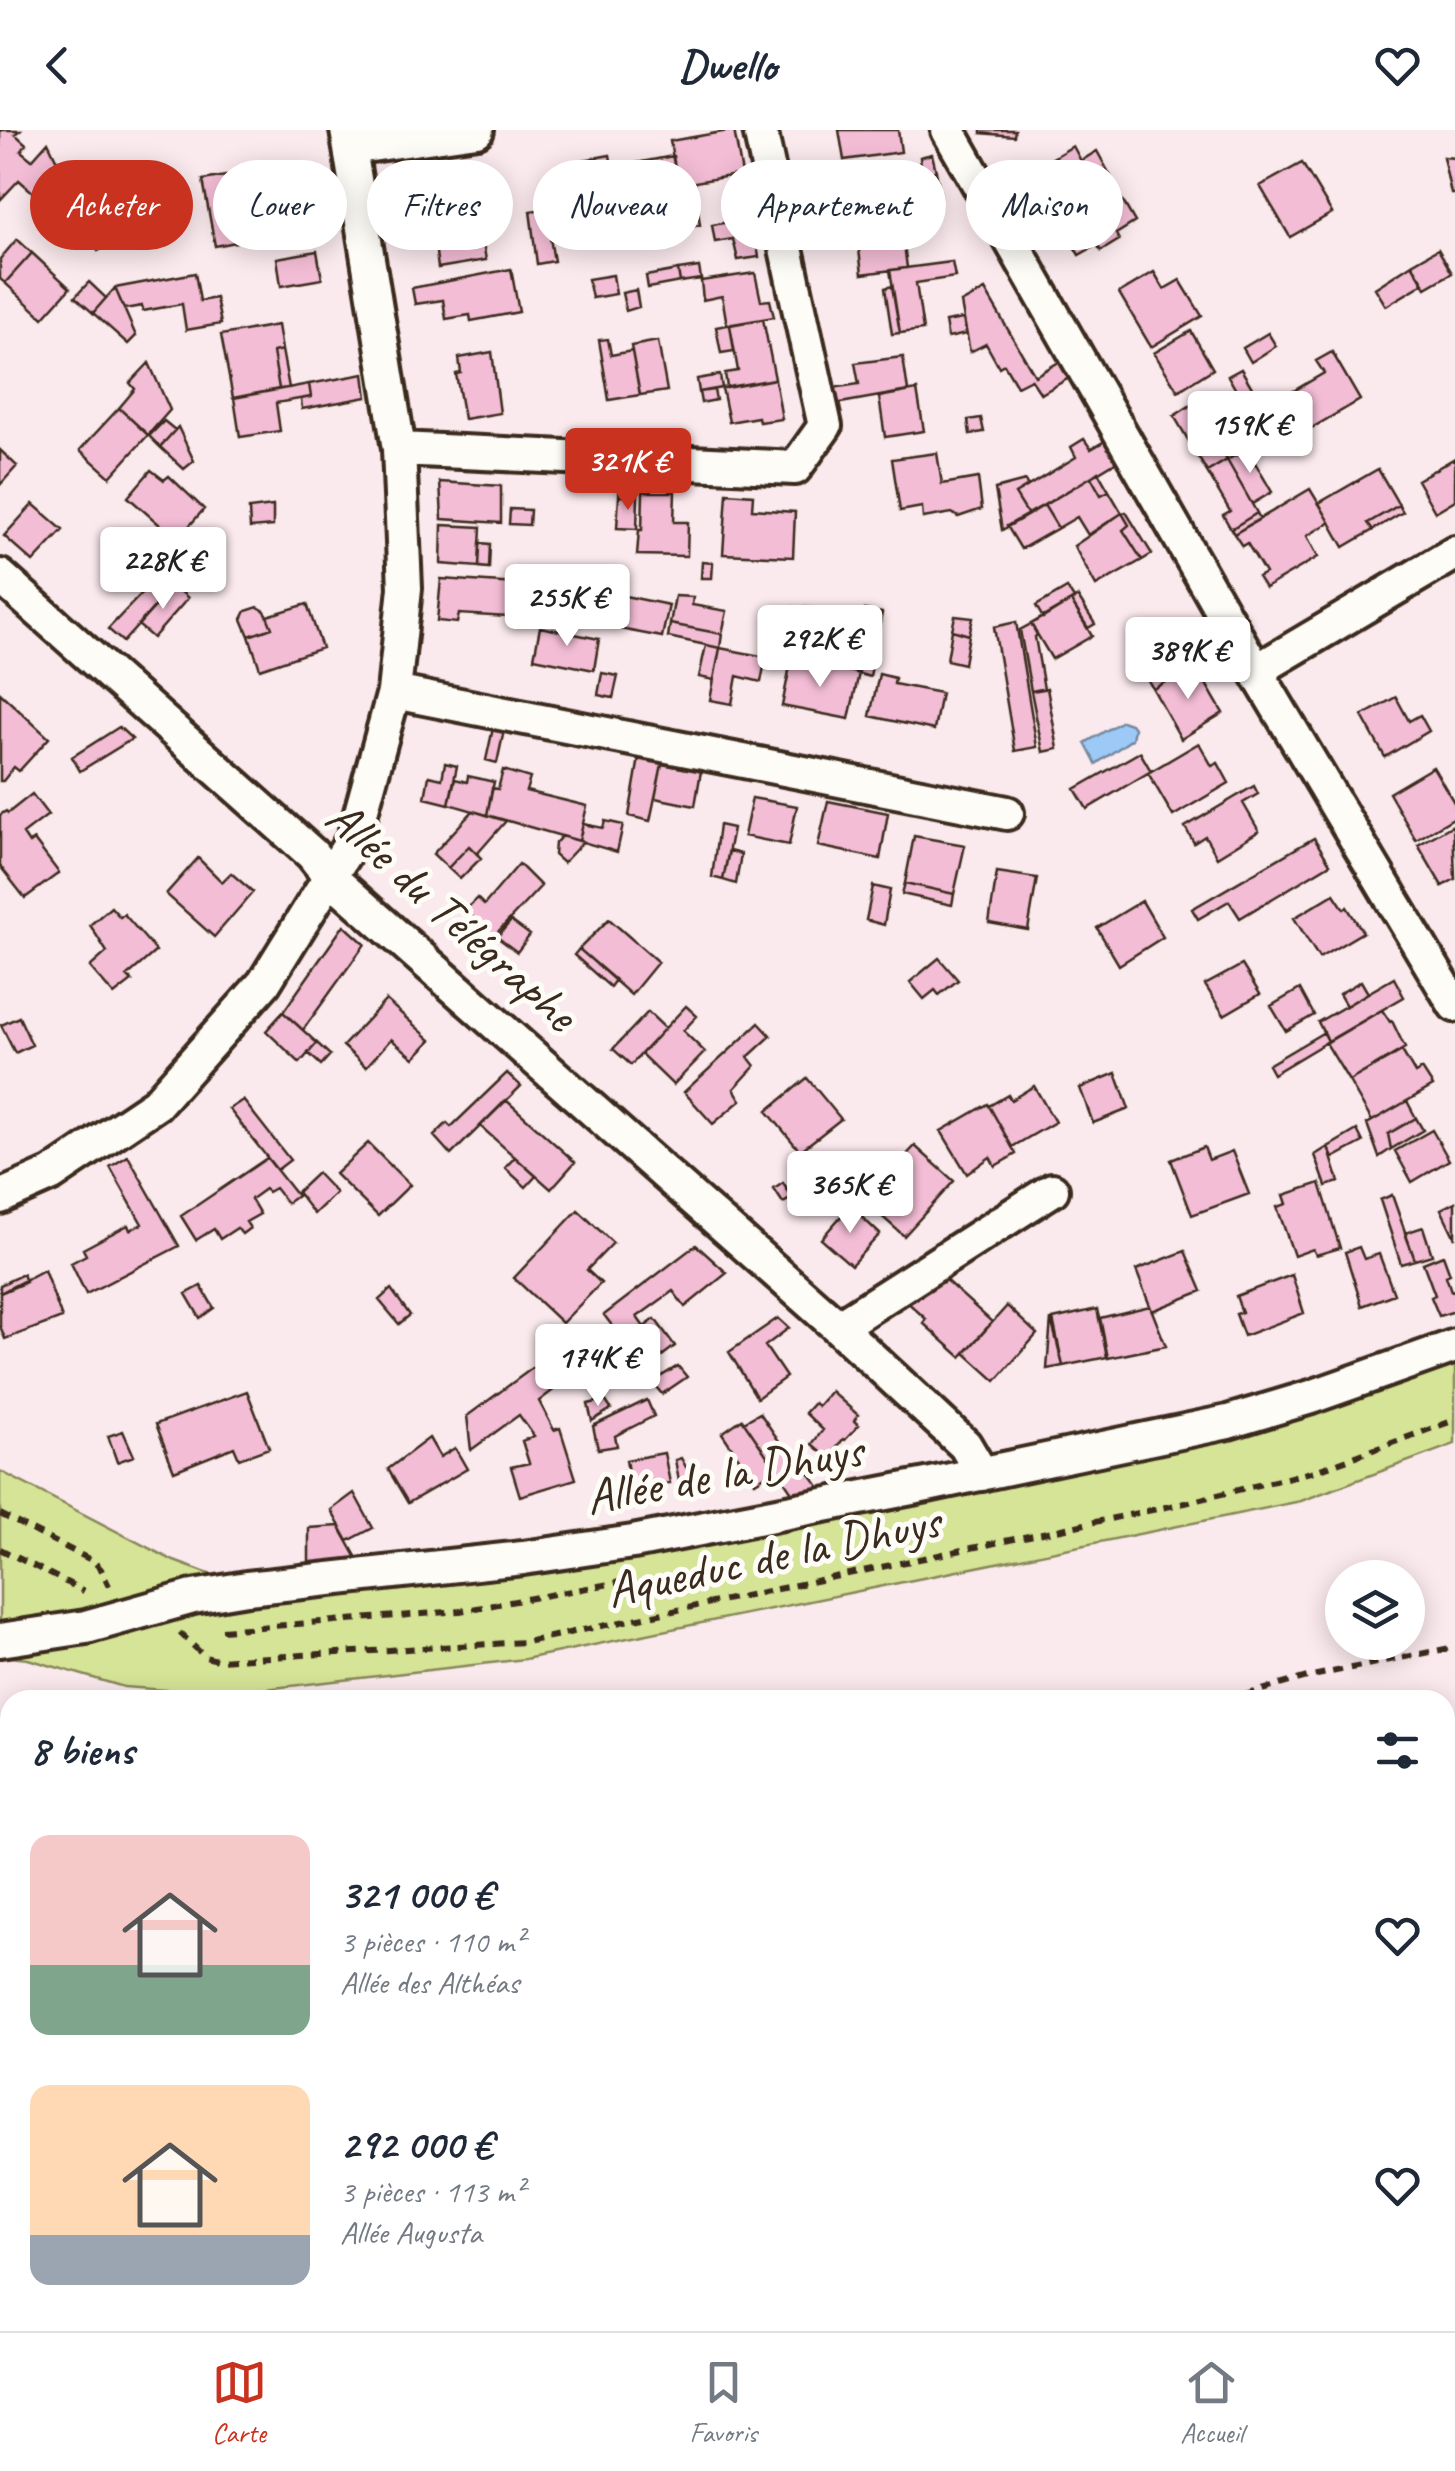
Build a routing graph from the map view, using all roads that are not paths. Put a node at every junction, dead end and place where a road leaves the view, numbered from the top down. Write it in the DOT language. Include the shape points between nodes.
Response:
graph roads {
  1 [pos="476,130"];
  2 [pos="760,130"];
  3 [pos="948,130"];
  4 [pos="349,139"];
  5 [pos="398,449"];
  6 [pos="1455,552"];
  7 [pos="0,576"];
  8 [pos="1256,671"];
  9 [pos="394,692"];
  10 [pos="1007,813"];
  11 [pos="332,878"];
  12 [pos="1455,1005"];
  13 [pos="1052,1190"];
  14 [pos="0,1197"];
  15 [pos="838,1326"];
  16 [pos="1455,1346"];
  17 [pos="982,1474"];
  18 [pos="0,1640"];
  1 -- 4 [label="street"];
  2 -- 5 [label="street" via="825,426 795,468"];
  3 -- 8 [label="street"];
  4 -- 5 [label="street"];
  5 -- 9 [label="street" via="405,588"];
  6 -- 8 [label="street"];
  7 -- 11 [label="street, Allée du Télégraphe"];
  8 -- 12 [label="street"];
  9 -- 10 [label="street"];
  9 -- 11 [label="street" via="354,838"];
  11 -- 14 [label="street" via="264,984 156,1104 52,1174"];
  11 -- 15 [label="street, Allée du Télégraphe"];
  13 -- 15 [label="street"];
  15 -- 17 [label="street, Allée du Télégraphe" via="965,1445"];
  16 -- 17 [label="street, Allée de la Dhuys" via="1228,1422"];
  17 -- 18 [label="street, Allée de la Dhuys" via="633,1542 247,1588"];
}
